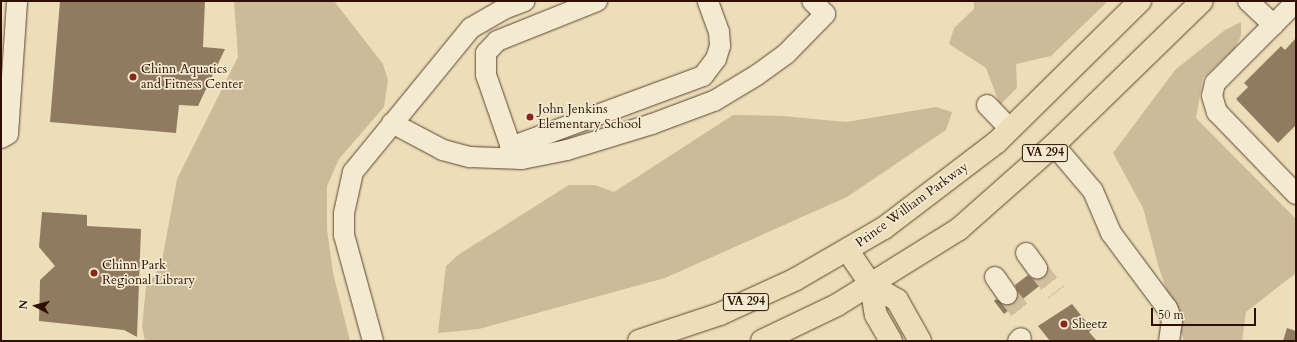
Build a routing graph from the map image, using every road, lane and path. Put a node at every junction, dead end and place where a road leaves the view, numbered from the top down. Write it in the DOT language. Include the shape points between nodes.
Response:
graph roads {
  1 [pos="17,1"];
  2 [pos="525,1"];
  3 [pos="597,1"];
  4 [pos="708,1"];
  5 [pos="1140,1"];
  6 [pos="1202,1"];
  7 [pos="1248,1"];
  8 [pos="1296,4"];
  9 [pos="818,8"];
  10 [pos="1274,25"];
  11 [pos="987,105"];
  12 [pos="392,123"];
  13 [pos="1010,130"];
  14 [pos="1,138"];
  15 [pos="1054,145"];
  16 [pos="509,152"];
  17 [pos="1296,194"];
  18 [pos="848,251"];
  19 [pos="995,277"];
  20 [pos="871,285"];
  21 [pos="1007,294"];
  22 [pos="373,341"];
  23 [pos="639,341"];
  24 [pos="762,341"];
  25 [pos="891,341"];
  26 [pos="920,341"];
  27 [pos="1169,341"];
  1 -- 14 [label="lane" via="8,134"];
  2 -- 12 [label="lane" via="504,9 471,28"];
  3 -- 16 [label="lane" via="497,41 486,53 486,75"];
  4 -- 16 [label="lane" via="719,32 720,46 716,59 703,76"];
  5 -- 13 [label="main road, Prince William Parkway / VA 294"];
  6 -- 15 [label="main road, VA 294"];
  7 -- 10 [label="lane"];
  8 -- 10 [label="lane"];
  9 -- 16 [label="lane" via="786,54 757,75 714,100 652,124 567,150 522,159"];
  10 -- 17 [label="lane" via="1215,84 1212,96 1217,112"];
  11 -- 13 [label="lane"];
  12 -- 16 [label="lane" via="443,150 470,157"];
  12 -- 22 [label="lane" via="353,172 344,213 344,235"];
  13 -- 18 [label="main road, Prince William Parkway / VA 294" via="925,200"];
  15 -- 20 [label="main road, VA 294" via="959,229"];
  15 -- 27 [label="lane" via="1093,191 1111,233 1167,308 1172,320"];
  18 -- 20 [label="main road"];
  18 -- 23 [label="main road, Prince William Parkway / VA 294" via="720,314"];
  19 -- 21 [label="lane"];
  20 -- 24 [label="main road, VA 294"];
  20 -- 25 [label="main road" via="876,315"];
  20 -- 26 [label="main road" via="897,300"];
}
